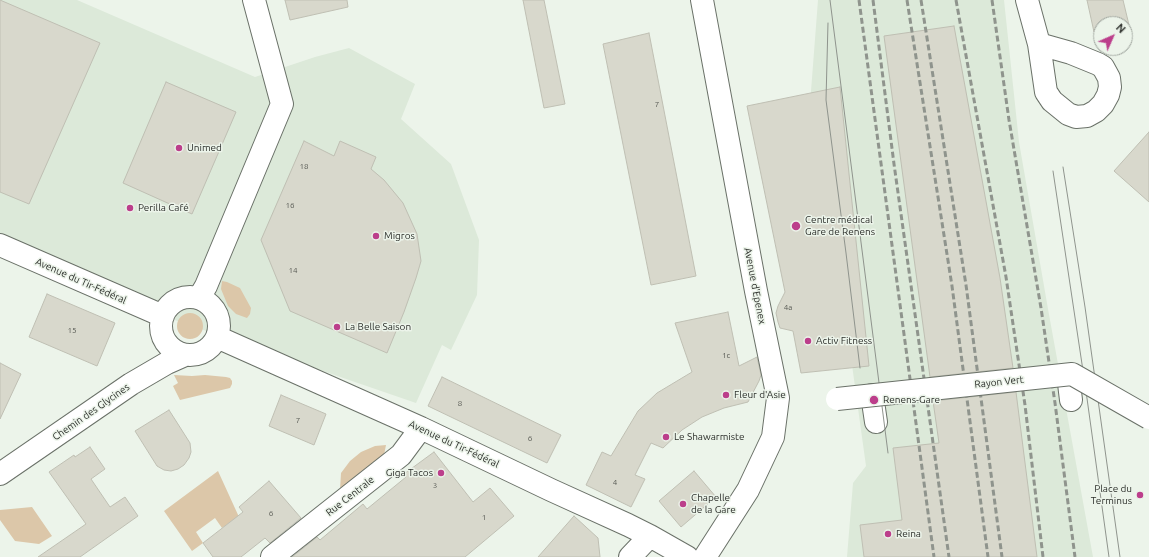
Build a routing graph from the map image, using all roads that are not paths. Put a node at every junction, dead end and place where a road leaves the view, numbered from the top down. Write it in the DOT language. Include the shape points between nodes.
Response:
graph roads {
  1 [pos="254,0"];
  2 [pos="702,0"];
  3 [pos="1027,0"];
  4 [pos="1039,44"];
  5 [pos="0,245"];
  6 [pos="199,298"];
  7 [pos="163,316"];
  8 [pos="217,337"];
  9 [pos="185,355"];
  10 [pos="1068,375"];
  11 [pos="872,395"];
  12 [pos="837,399"];
  13 [pos="1071,400"];
  14 [pos="1149,418"];
  15 [pos="876,422"];
  16 [pos="421,428"];
  17 [pos="0,474"];
  18 [pos="650,536"];
  19 [pos="272,557"];
  20 [pos="630,557"];
  21 [pos="687,557"];
  22 [pos="706,557"];
  1 -- 6 [label="street" via="282,104"];
  2 -- 22 [label="street, Avenue d'Epenex" via="778,398 773,437 748,490"];
  3 -- 4 [label="street"];
  5 -- 7 [label="street, Avenue du Tir-Fédéral"];
  6 -- 7 [label="street" via="183,298 168,307"];
  6 -- 8 [label="street" via="207,302 217,315"];
  7 -- 9 [label="street" via="161,333 165,341 173,350"];
  8 -- 9 [label="street" via="211,347 204,352"];
  8 -- 16 [label="street, Avenue du Tir-Fédéral"];
  9 -- 17 [label="street, Chemin des Glycines" via="131,384"];
  10 -- 11 [label="street, Rayon Vert, bridge"];
  10 -- 13 [label="street"];
  10 -- 14 [label="street, Rayon Vert, bridge" via="1072,374"];
  11 -- 12 [label="street, Rayon Vert, bridge"];
  11 -- 15 [label="street"];
  16 -- 18 [label="street, Avenue du Tir-Fédéral"];
  16 -- 19 [label="street, Rue Centrale" via="401,455"];
  18 -- 20 [label="street"];
  18 -- 21 [label="street, Avenue du Tir-Fédéral"];
}
